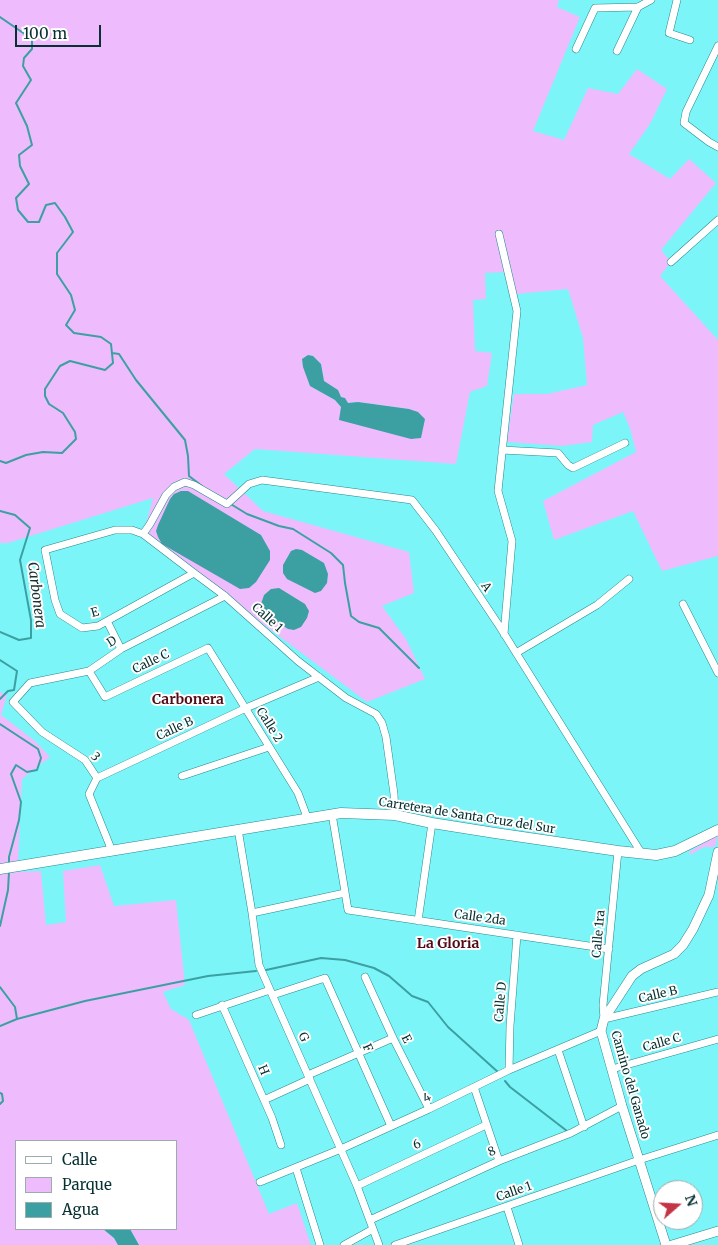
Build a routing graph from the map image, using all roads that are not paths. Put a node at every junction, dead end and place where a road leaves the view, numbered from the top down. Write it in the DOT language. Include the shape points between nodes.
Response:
graph roads {
  1 [pos="651,0"];
  2 [pos="678,0"];
  3 [pos="638,6"];
  4 [pos="690,40"];
  5 [pos="718,46"];
  6 [pos="576,49"];
  7 [pos="617,51"];
  8 [pos="718,147"];
  9 [pos="718,220"];
  10 [pos="499,234"];
  11 [pos="671,262"];
  12 [pos="625,443"];
  13 [pos="502,450"];
  14 [pos="143,534"];
  15 [pos="45,550"];
  16 [pos="194,573"];
  17 [pos="629,579"];
  18 [pos="225,596"];
  19 [pos="683,604"];
  20 [pos="107,622"];
  21 [pos="504,634"];
  22 [pos="208,648"];
  23 [pos="121,649"];
  24 [pos="516,653"];
  25 [pos="89,671"];
  26 [pos="718,673"];
  27 [pos="319,677"];
  28 [pos="12,702"];
  29 [pos="246,708"];
  30 [pos="269,747"];
  31 [pos="182,776"];
  32 [pos="97,778"];
  33 [pos="332,814"];
  34 [pos="395,815"];
  35 [pos="307,817"];
  36 [pos="432,823"];
  37 [pos="238,829"];
  38 [pos="718,830"];
  39 [pos="112,851"];
  40 [pos="618,851"];
  41 [pos="718,852"];
  42 [pos="642,854"];
  43 [pos="6,868"];
  44 [pos="345,893"];
  45 [pos="252,912"];
  46 [pos="418,921"];
  47 [pos="517,935"];
  48 [pos="609,949"];
  49 [pos="365,977"];
  50 [pos="718,992"];
  51 [pos="271,993"];
  52 [pos="222,1005"];
  53 [pos="196,1015"];
  54 [pos="604,1019"];
  55 [pos="601,1031"];
  56 [pos="393,1038"];
  57 [pos="718,1038"];
  58 [pos="558,1050"];
  59 [pos="357,1053"];
  60 [pos="612,1069"];
  61 [pos="509,1070"];
  62 [pos="309,1077"];
  63 [pos="474,1087"];
  64 [pos="264,1100"];
  65 [pos="622,1106"];
  66 [pos="429,1109"];
  67 [pos="486,1125"];
  68 [pos="391,1126"];
  69 [pos="584,1126"];
  70 [pos="718,1135"];
  71 [pos="280,1145"];
  72 [pos="341,1149"];
  73 [pos="639,1160"];
  74 [pos="499,1161"];
  75 [pos="296,1168"];
  76 [pos="260,1182"];
  77 [pos="357,1186"];
  78 [pos="507,1207"];
  79 [pos="370,1220"];
  80 [pos="374,1230"];
  81 [pos="718,1231"];
  82 [pos="320,1245"];
  83 [pos="344,1245"];
  84 [pos="379,1245"];
  85 [pos="395,1245"];
  86 [pos="519,1245"];
  87 [pos="666,1245"];
  88 [pos="672,1245"];
  1 -- 3 [label="street"];
  2 -- 4 [label="street" via="670,33"];
  3 -- 6 [label="street" via="594,8"];
  3 -- 7 [label="street"];
  5 -- 8 [label="street" via="686,112 684,123"];
  9 -- 11 [label="street"];
  10 -- 13 [label="street" via="517,310"];
  12 -- 13 [label="street" via="573,468 558,454"];
  13 -- 21 [label="street" via="498,492 512,541"];
  14 -- 15 [label="street, Calle 1" via="115,530"];
  14 -- 16 [label="street, Calle 1"];
  14 -- 21 [label="street, A" via="166,495 185,482 227,504 249,484 262,480 412,500"];
  15 -- 20 [label="street, E" via="60,614 82,628"];
  16 -- 18 [label="street, Calle 1"];
  16 -- 20 [label="street, E"];
  17 -- 24 [label="street" via="597,605"];
  18 -- 23 [label="street, D"];
  18 -- 27 [label="street, Calle 1"];
  19 -- 26 [label="street"];
  20 -- 23 [label="street"];
  21 -- 24 [label="street, A"];
  22 -- 25 [label="street, Calle C" via="105,697"];
  22 -- 29 [label="street, Calle 2"];
  23 -- 25 [label="street, D"];
  24 -- 42 [label="street, A"];
  25 -- 28 [label="street, D" via="30,683"];
  27 -- 29 [label="street, Calle B"];
  27 -- 34 [label="street, Calle 1" via="346,698 376,714 382,723"];
  28 -- 32 [label="street, 3" via="42,732 85,760"];
  29 -- 30 [label="street, Calle 2"];
  29 -- 32 [label="street, Calle B"];
  30 -- 31 [label="street"];
  30 -- 35 [label="street, Calle 2" via="298,793"];
  32 -- 39 [label="street, 3" via="89,794"];
  33 -- 34 [label="main road, Carretera de Santa Cruz del Sur"];
  33 -- 35 [label="main road, Carretera de Santa Cruz del Sur"];
  33 -- 44 [label="street"];
  34 -- 36 [label="main road, Carretera de Santa Cruz del Sur"];
  35 -- 37 [label="main road, Carretera de Santa Cruz del Sur"];
  36 -- 40 [label="main road, Carretera de Santa Cruz del Sur"];
  36 -- 46 [label="street"];
  37 -- 39 [label="main road, Carretera de Santa Cruz del Sur"];
  37 -- 45 [label="street, G"];
  38 -- 42 [label="main road, Carretera de Santa Cruz del Sur" via="675,851"];
  39 -- 43 [label="main road, Carretera de Santa Cruz del Sur"];
  40 -- 42 [label="main road, Carretera de Santa Cruz del Sur"];
  40 -- 48 [label="street, Calle 1ra"];
  41 -- 54 [label="street, Camino del Ganado" via="702,913 683,944 674,954 632,976"];
  44 -- 45 [label="street"];
  44 -- 46 [label="street, Calle 2da" via="348,910"];
  45 -- 51 [label="street, G" via="259,966"];
  46 -- 47 [label="street, Calle 2da"];
  47 -- 48 [label="street, Calle 2da"];
  47 -- 61 [label="street, Calle D"];
  48 -- 54 [label="street, Calle 1ra"];
  49 -- 56 [label="street, E"];
  50 -- 54 [label="street, Calle B"];
  51 -- 52 [label="street"];
  51 -- 59 [label="street, F" via="325,978"];
  51 -- 62 [label="street, G"];
  52 -- 53 [label="street"];
  52 -- 64 [label="street, H"];
  54 -- 55 [label="street, Camino del Ganado"];
  55 -- 58 [label="street, 4"];
  55 -- 60 [label="street, Camino del Ganado"];
  56 -- 59 [label="street"];
  56 -- 66 [label="street, E"];
  57 -- 60 [label="street, Calle C"];
  58 -- 61 [label="street, 4"];
  58 -- 69 [label="street"];
  59 -- 62 [label="street"];
  59 -- 68 [label="street, F"];
  60 -- 65 [label="street, Camino del Ganado"];
  61 -- 63 [label="street, 4"];
  62 -- 64 [label="street"];
  62 -- 72 [label="street, G"];
  63 -- 66 [label="street, 4"];
  63 -- 67 [label="street"];
  64 -- 71 [label="street, H"];
  65 -- 69 [label="street, 8"];
  65 -- 73 [label="street, Camino del Ganado"];
  66 -- 68 [label="street, 4"];
  67 -- 74 [label="street"];
  67 -- 77 [label="street, 6"];
  68 -- 72 [label="street, 4"];
  69 -- 74 [label="street, 8"];
  70 -- 73 [label="street, Calle 1"];
  72 -- 75 [label="street, 4"];
  72 -- 77 [label="street, G"];
  73 -- 78 [label="street, Calle 1"];
  73 -- 87 [label="street, Camino del Ganado"];
  74 -- 79 [label="street, 8"];
  75 -- 76 [label="street, 4"];
  75 -- 82 [label="street"];
  77 -- 79 [label="street, G"];
  78 -- 85 [label="street, Calle 1"];
  78 -- 86 [label="street"];
  79 -- 80 [label="street, G"];
  80 -- 83 [label="street"];
  80 -- 84 [label="street, G"];
  81 -- 88 [label="street"];
}
